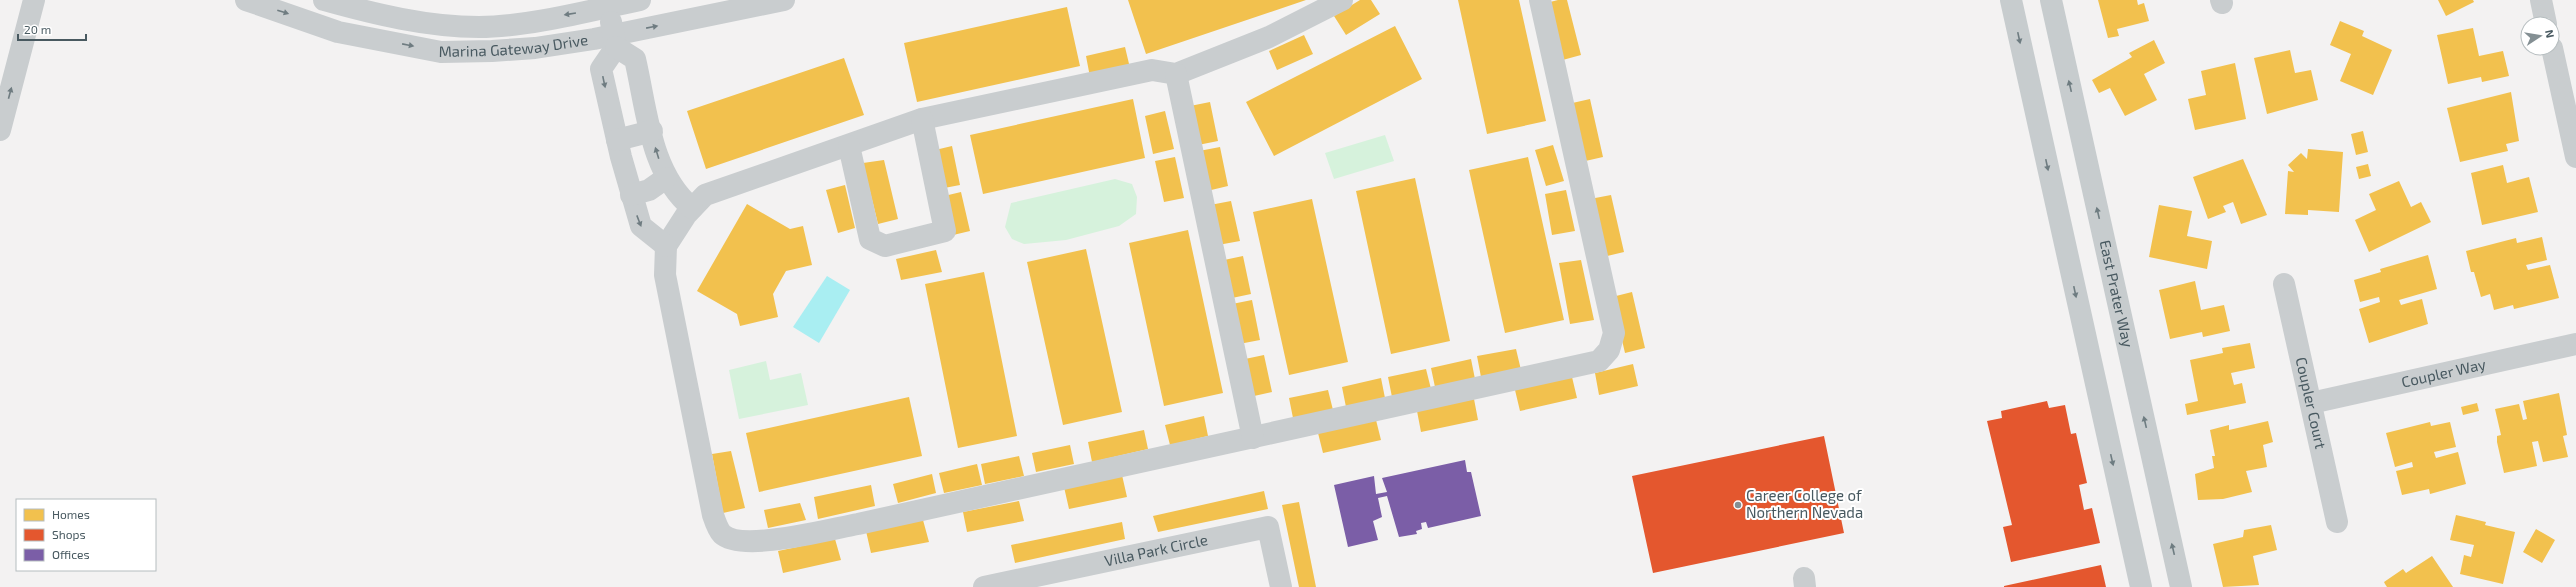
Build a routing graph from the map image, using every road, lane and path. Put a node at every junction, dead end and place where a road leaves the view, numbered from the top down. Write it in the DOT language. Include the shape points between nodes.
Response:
graph roads {
  1 [pos="34,0"];
  2 [pos="246,0"];
  3 [pos="324,0"];
  4 [pos="640,0"];
  5 [pos="784,0"];
  6 [pos="1342,0"];
  7 [pos="1540,0"];
  8 [pos="2010,0"];
  9 [pos="2051,0"];
  10 [pos="2541,0"];
  11 [pos="366,5"];
  12 [pos="609,7"];
  13 [pos="2544,16"];
  14 [pos="359,36"];
  15 [pos="615,41"];
  16 [pos="2554,56"];
  17 [pos="1176,74"];
  18 [pos="922,118"];
  19 [pos="0,130"];
  20 [pos="652,131"];
  21 [pos="617,140"];
  22 [pos="849,146"];
  23 [pos="2575,149"];
  24 [pos="666,178"];
  25 [pos="631,195"];
  26 [pos="692,208"];
  27 [pos="666,246"];
  28 [pos="2284,284"];
  29 [pos="2576,344"];
  30 [pos="2311,403"];
  31 [pos="1253,438"];
  32 [pos="2337,522"];
  33 [pos="984,587"];
  34 [pos="1281,587"];
  35 [pos="2140,587"];
  36 [pos="2181,587"];
  19 -- 1 [label="street, one-way"];
  2 -- 14 [label="street, Marina Gateway Drive, one-way" via="338,32"];
  3 -- 11 [label="street, Marina Gateway Drive"];
  4 -- 12 [label="street, Marina Gateway Drive"];
  15 -- 5 [label="street, Marina Gateway Drive, one-way"];
  6 -- 17 [label="street" via="1269,38"];
  7 -- 31 [label="street" via="1614,333 1609,350 1599,361"];
  8 -- 35 [label="main road, one-way"];
  36 -- 9 [label="main road, East Prater Way, one-way"];
  10 -- 13 [label="street"];
  12 -- 11 [label="street, Marina Gateway Drive, one-way" via="480,27 424,23"];
  11 -- 14 [label="street"];
  12 -- 15 [label="street"];
  14 -- 15 [label="street, Marina Gateway Drive, one-way" via="441,52 492,52"];
  15 -- 20 [label="street" via="635,59"];
  15 -- 21 [label="street, one-way" via="601,69"];
  16 -- 23 [label="street"];
  17 -- 18 [label="street" via="1152,70"];
  17 -- 31 [label="street"];
  18 -- 22 [label="street"];
  18 -- 22 [label="street" via="945,231 885,246 870,239"];
  20 -- 21 [label="street"];
  24 -- 20 [label="street, one-way"];
  21 -- 25 [label="street"];
  22 -- 26 [label="street" via="705,195"];
  24 -- 25 [label="street" via="649,190"];
  24 -- 26 [label="street" via="678,196"];
  25 -- 27 [label="street, one-way" via="641,226"];
  26 -- 27 [label="street"];
  27 -- 31 [label="street" via="665,275 713,515 722,534 735,542 758,543 858,524"];
  28 -- 30 [label="street, Coupler Court"];
  29 -- 30 [label="street, Coupler Way"];
  30 -- 32 [label="street, Coupler Court"];
  33 -- 34 [label="street, Villa Park Circle" via="1268,527"];
}
